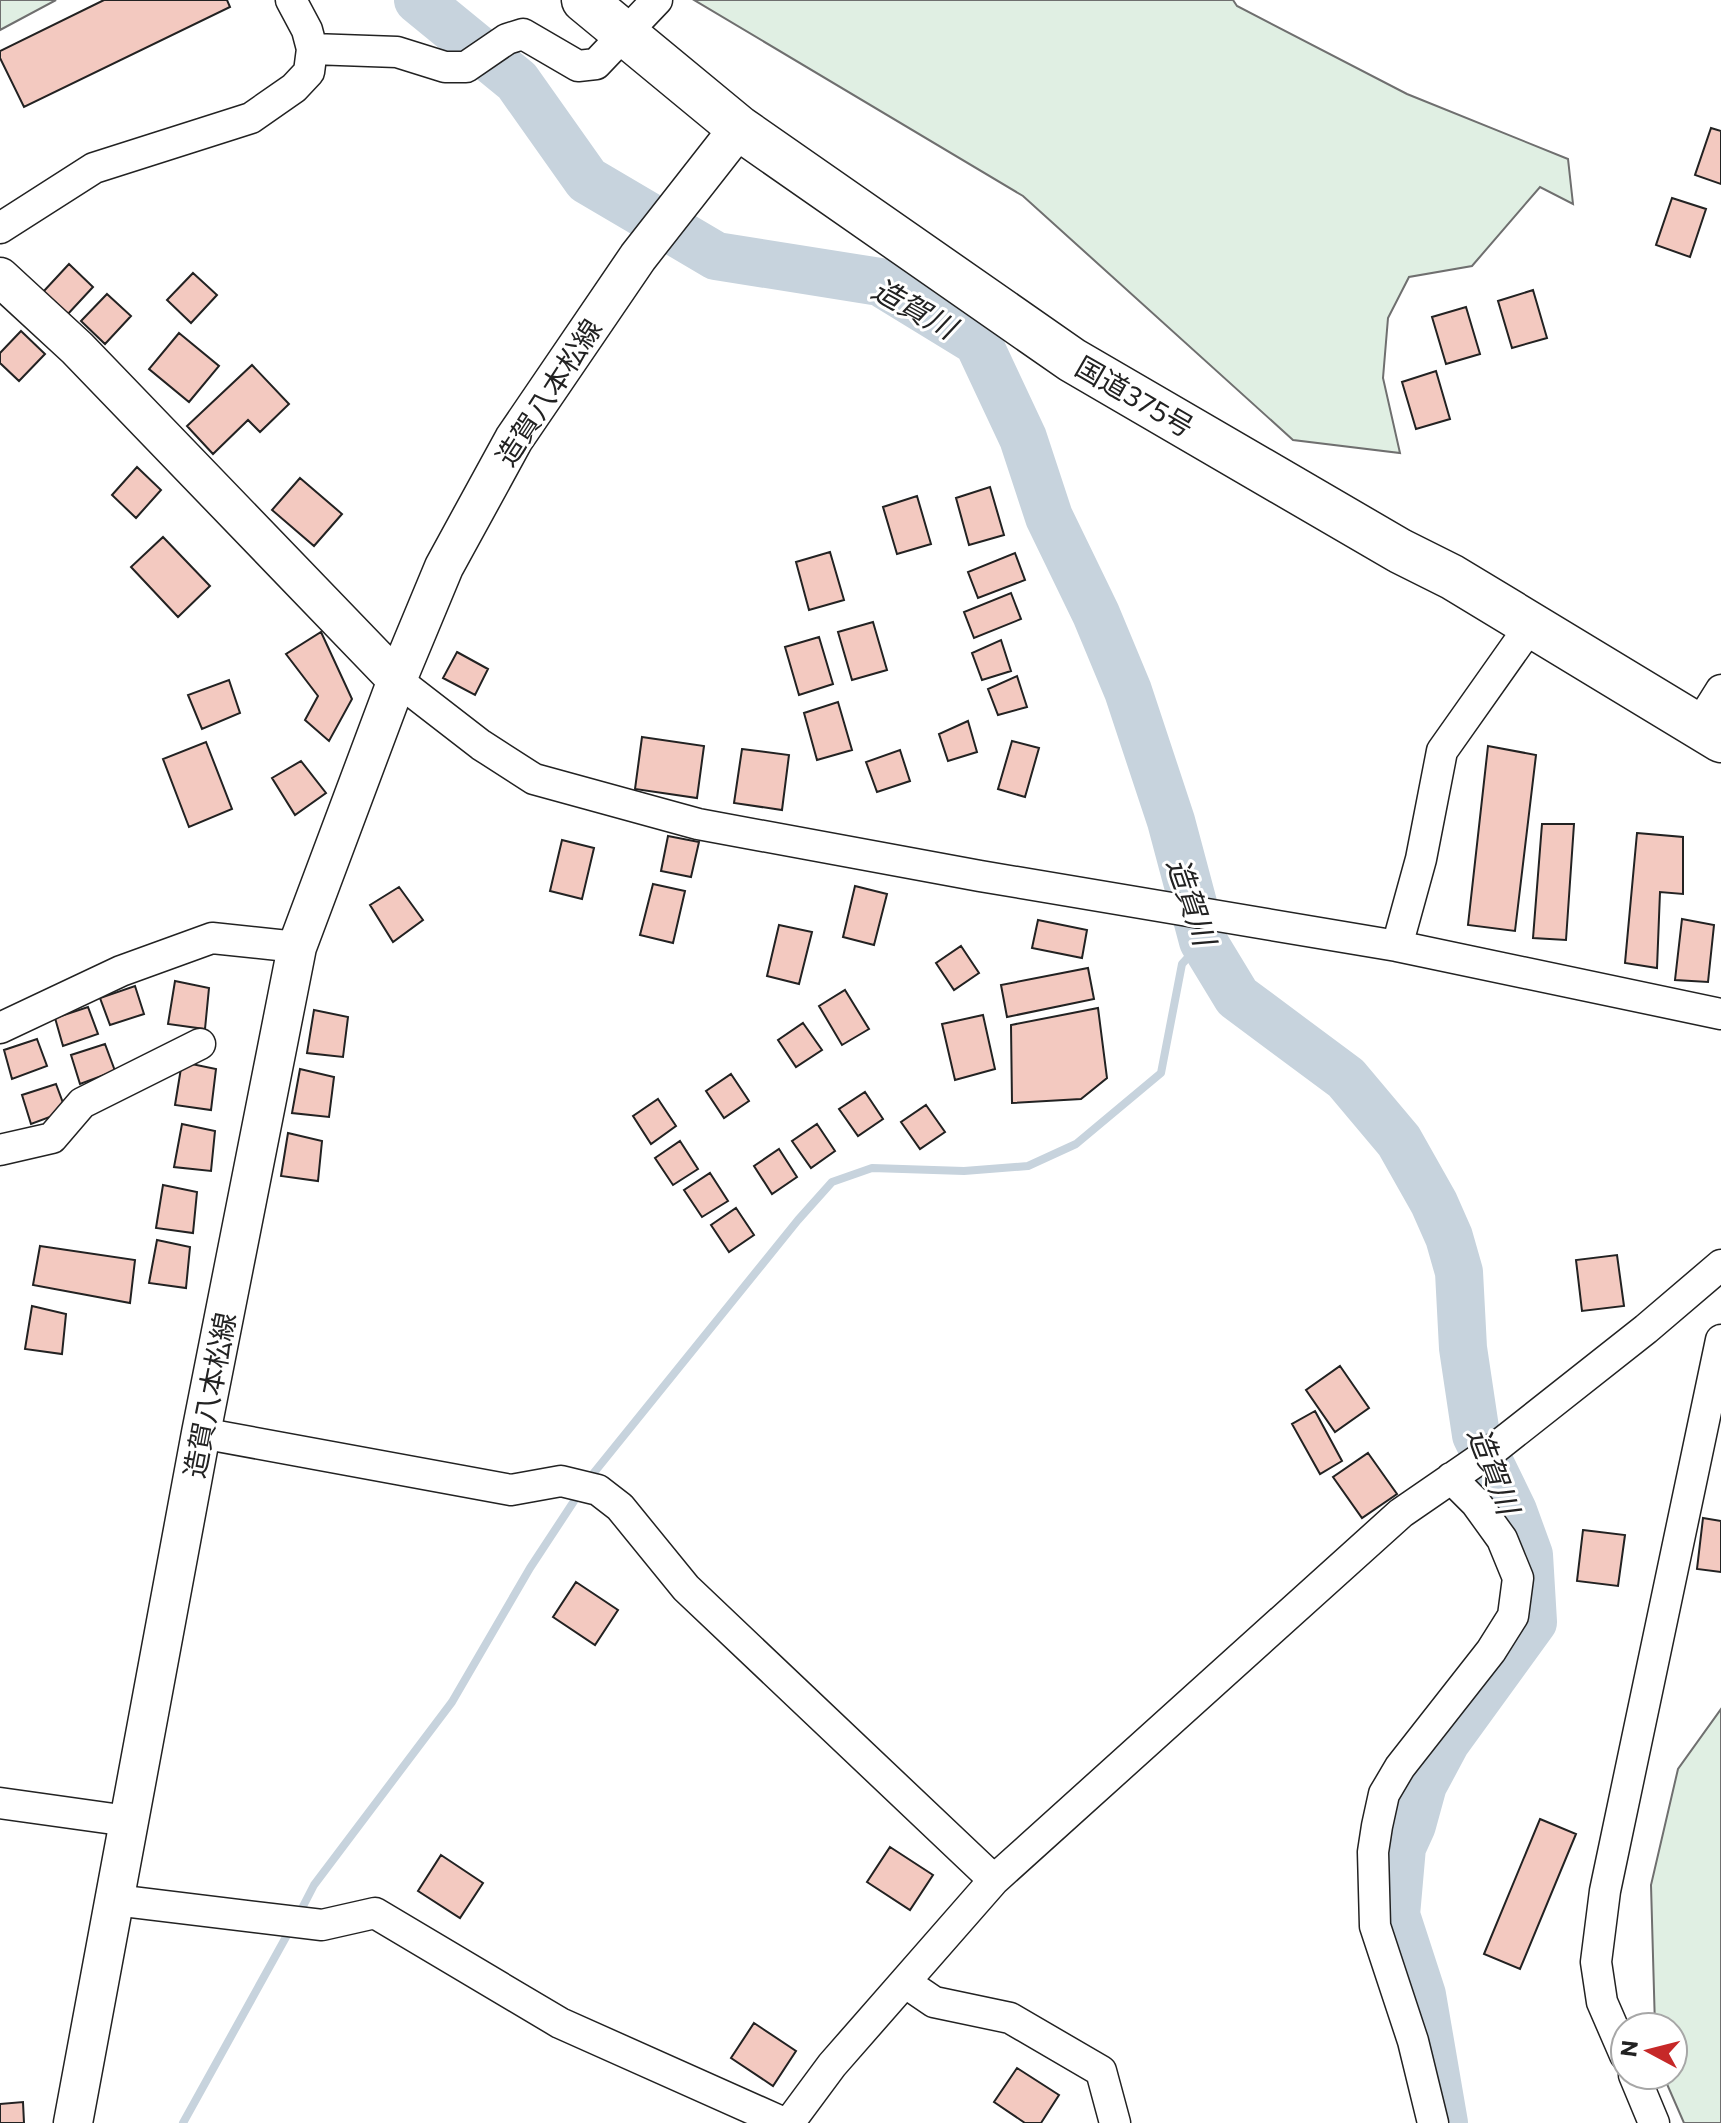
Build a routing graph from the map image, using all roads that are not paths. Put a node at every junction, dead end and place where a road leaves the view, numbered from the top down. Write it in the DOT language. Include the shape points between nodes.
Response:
graph roads {
  1 [pos="291,0"];
  2 [pos="584,0"];
  3 [pos="657,0"];
  4 [pos="625,33"];
  5 [pos="312,49"];
  6 [pos="739,128"];
  7 [pos="0,228"];
  8 [pos="0,277"];
  9 [pos="1531,625"];
  10 [pos="397,680"];
  11 [pos="1714,719"];
  12 [pos="1397,946"];
  13 [pos="297,947"];
  14 [pos="1721,1014"];
  15 [pos="0,1028"];
  16 [pos="200,1044"];
  17 [pos="0,1150"];
  18 [pos="1721,1265"];
  19 [pos="1721,1340"];
  20 [pos="201,1433"];
  21 [pos="1460,1472"];
  22 [pos="0,1803"];
  23 [pos="128,1821"];
  24 [pos="994,1880"];
  25 [pos="115,1900"];
  26 [pos="906,1983"];
  27 [pos="1609,2018"];
  28 [pos="1641,2091"];
  29 [pos="73,2123"];
  30 [pos="786,2123"];
  31 [pos="1115,2123"];
  32 [pos="1433,2123"];
  33 [pos="1654,2123"];
  1 -- 5 [label="street"];
  2 -- 4 [label="highway, 国道375号"];
  3 -- 4 [label="street"];
  4 -- 5 [label="street" via="596,64 578,66 523,34 466,67 445,67 397,52"];
  4 -- 6 [label="highway, 国道375号"];
  5 -- 7 [label="street" via="309,72 251,118 94,168"];
  6 -- 9 [label="highway, 国道375号" via="1072,360"];
  6 -- 10 [label="main road, 造賀八本松線" via="638,257 514,439 444,567"];
  8 -- 10 [label="main road" via="77,348"];
  9 -- 11 [label="highway, 国道375号"];
  9 -- 12 [label="street" via="1442,751"];
  10 -- 12 [label="street" via="534,779 698,824"];
  10 -- 13 [label="main road, 造賀八本松線"];
  12 -- 14 [label="street"];
  13 -- 15 [label="street" via="212,938 121,971"];
  13 -- 20 [label="main road, 造賀八本松線"];
  16 -- 17 [label="street" via="82,1103 52,1138"];
  18 -- 21 [label="street"];
  19 -- 27 [label="street" via="1605,1891 1596,1962"];
  20 -- 23 [label="main road, 造賀八本松線"];
  20 -- 24 [label="street" via="511,1490 561,1481 598,1490 620,1507 686,1588"];
  21 -- 24 [label="street" via="1401,1513"];
  21 -- 32 [label="street" via="1502,1539 1518,1578 1513,1616 1400,1767 1384,1794 1373,1852 1375,1926"];
  22 -- 23 [label="street"];
  23 -- 25 [label="main road, 造賀八本松線"];
  24 -- 26 [label="street"];
  25 -- 29 [label="main road, 造賀八本松線"];
  25 -- 30 [label="street" via="322,1925 375,1913 560,2023"];
  26 -- 30 [label="street"];
  26 -- 31 [label="street" via="934,2002 1010,2018 1101,2071"];
  28 -- 33 [label="street"];
}
